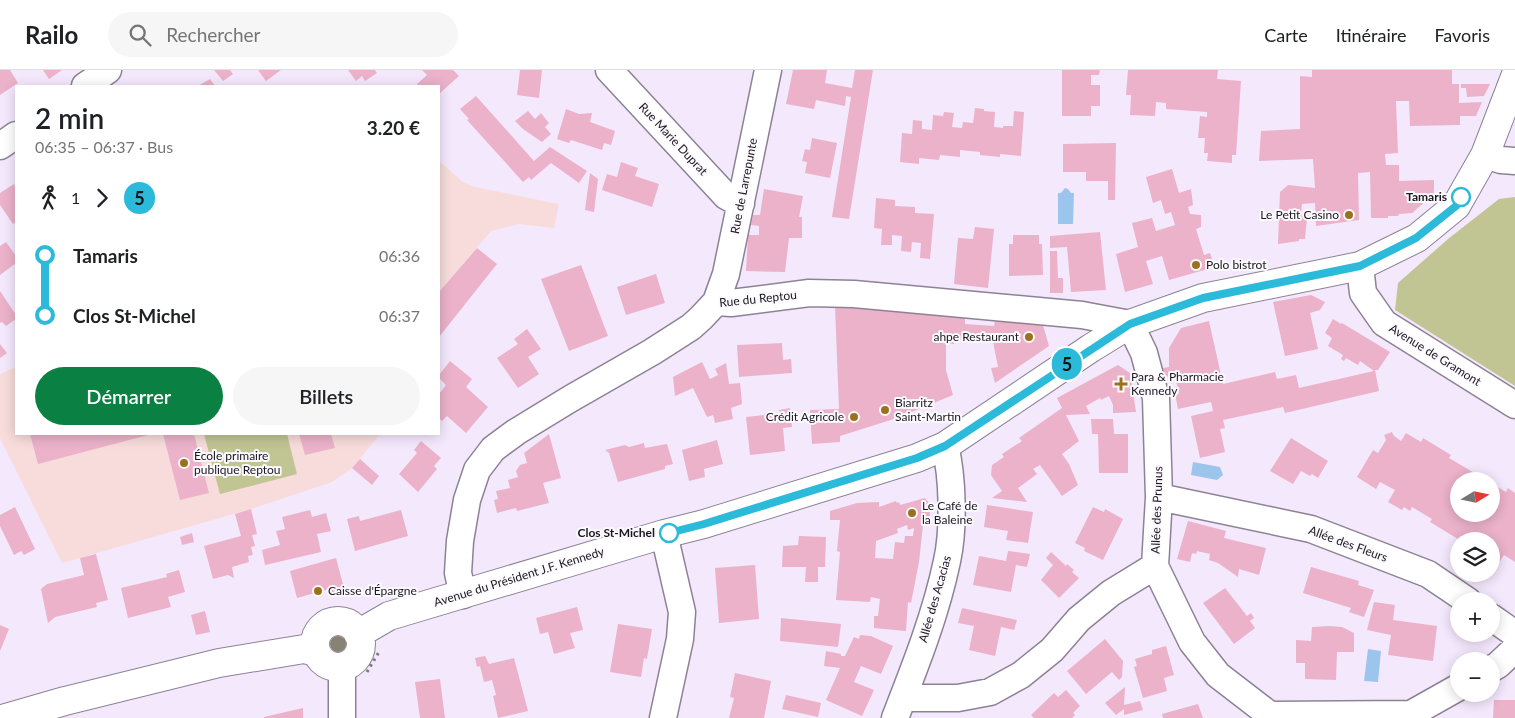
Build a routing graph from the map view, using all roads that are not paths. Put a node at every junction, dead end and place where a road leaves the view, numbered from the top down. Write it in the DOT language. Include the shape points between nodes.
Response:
graph roads {
  1 [pos="108,70"];
  2 [pos="609,70"];
  3 [pos="768,70"];
  4 [pos="1515,77"];
  5 [pos="86,85"];
  6 [pos="15,136"];
  7 [pos="0,146"];
  8 [pos="1485,155"];
  9 [pos="1515,161"];
  10 [pos="741,204"];
  11 [pos="1360,266"];
  12 [pos="716,302"];
  13 [pos="1130,324"];
  14 [pos="1515,405"];
  15 [pos="945,446"];
  16 [pos="1159,497"];
  17 [pos="664,534"];
  18 [pos="1155,566"];
  19 [pos="1455,592"];
  20 [pos="463,595"];
  21 [pos="1500,623"];
  22 [pos="358,634"];
  23 [pos="1515,634"];
  24 [pos="1515,649"];
  25 [pos="316,652"];
  26 [pos="1500,663"];
  27 [pos="342,667"];
  28 [pos="1450,692"];
  29 [pos="899,708"];
  30 [pos="1270,716"];
  31 [pos="1411,716"];
  32 [pos="6,718"];
  33 [pos="342,718"];
  34 [pos="663,718"];
  1 -- 5 [label="street"];
  2 -- 10 [label="street, Rue Marie Duprat" via="726,196"];
  3 -- 10 [label="street, Rue de Larrepunte"];
  4 -- 8 [label="street, Avenue du Président J.F. Kennedy"];
  6 -- 7 [label="street"];
  8 -- 9 [label="street"];
  8 -- 11 [label="street, Avenue du Président J.F. Kennedy" via="1456,206 1416,238"];
  10 -- 12 [label="street, Rue de Larrepunte" via="726,274"];
  11 -- 13 [label="street, Avenue du Président J.F. Kennedy" via="1203,298"];
  11 -- 14 [label="street, Avenue de Gramont" via="1363,293 1384,322"];
  12 -- 13 [label="street, Rue du Reptou" via="732,304 809,293 854,294 1082,315"];
  12 -- 20 [label="street, Rue du Reptou" via="691,327 493,449 477,470 467,500 458,573"];
  13 -- 15 [label="street, Avenue du Président J.F. Kennedy"];
  13 -- 16 [label="street, Allée des Prunus" via="1144,353 1156,398"];
  15 -- 17 [label="street, Avenue du Président J.F. Kennedy" via="823,488"];
  15 -- 29 [label="street, Allée des Acacias" via="950,471 948,560"];
  16 -- 18 [label="street, Allée des Prunus"];
  16 -- 19 [label="street, Allée des Fleurs" via="1311,529 1428,574"];
  17 -- 20 [label="street, Avenue du Président J.F. Kennedy"];
  17 -- 34 [label="street" via="682,612 680,640"];
  18 -- 29 [label="street" via="1111,592 1079,619 1052,650 1021,675 990,692"];
  18 -- 30 [label="street, Allée des Prunus" via="1192,642 1218,675"];
  20 -- 22 [label="street, Avenue du Président J.F. Kennedy" via="389,616"];
  21 -- 23 [label="street"];
  22 -- 25 [label="street" via="354,627 340,621 325,625 316,636"];
  22 -- 27 [label="street" via="358,654"];
  24 -- 26 [label="street"];
  25 -- 27 [label="street" via="326,664"];
  25 -- 32 [label="street" via="304,649 219,663"];
  27 -- 33 [label="street"];
  28 -- 31 [label="street"];
  30 -- 31 [label="street"];
}
